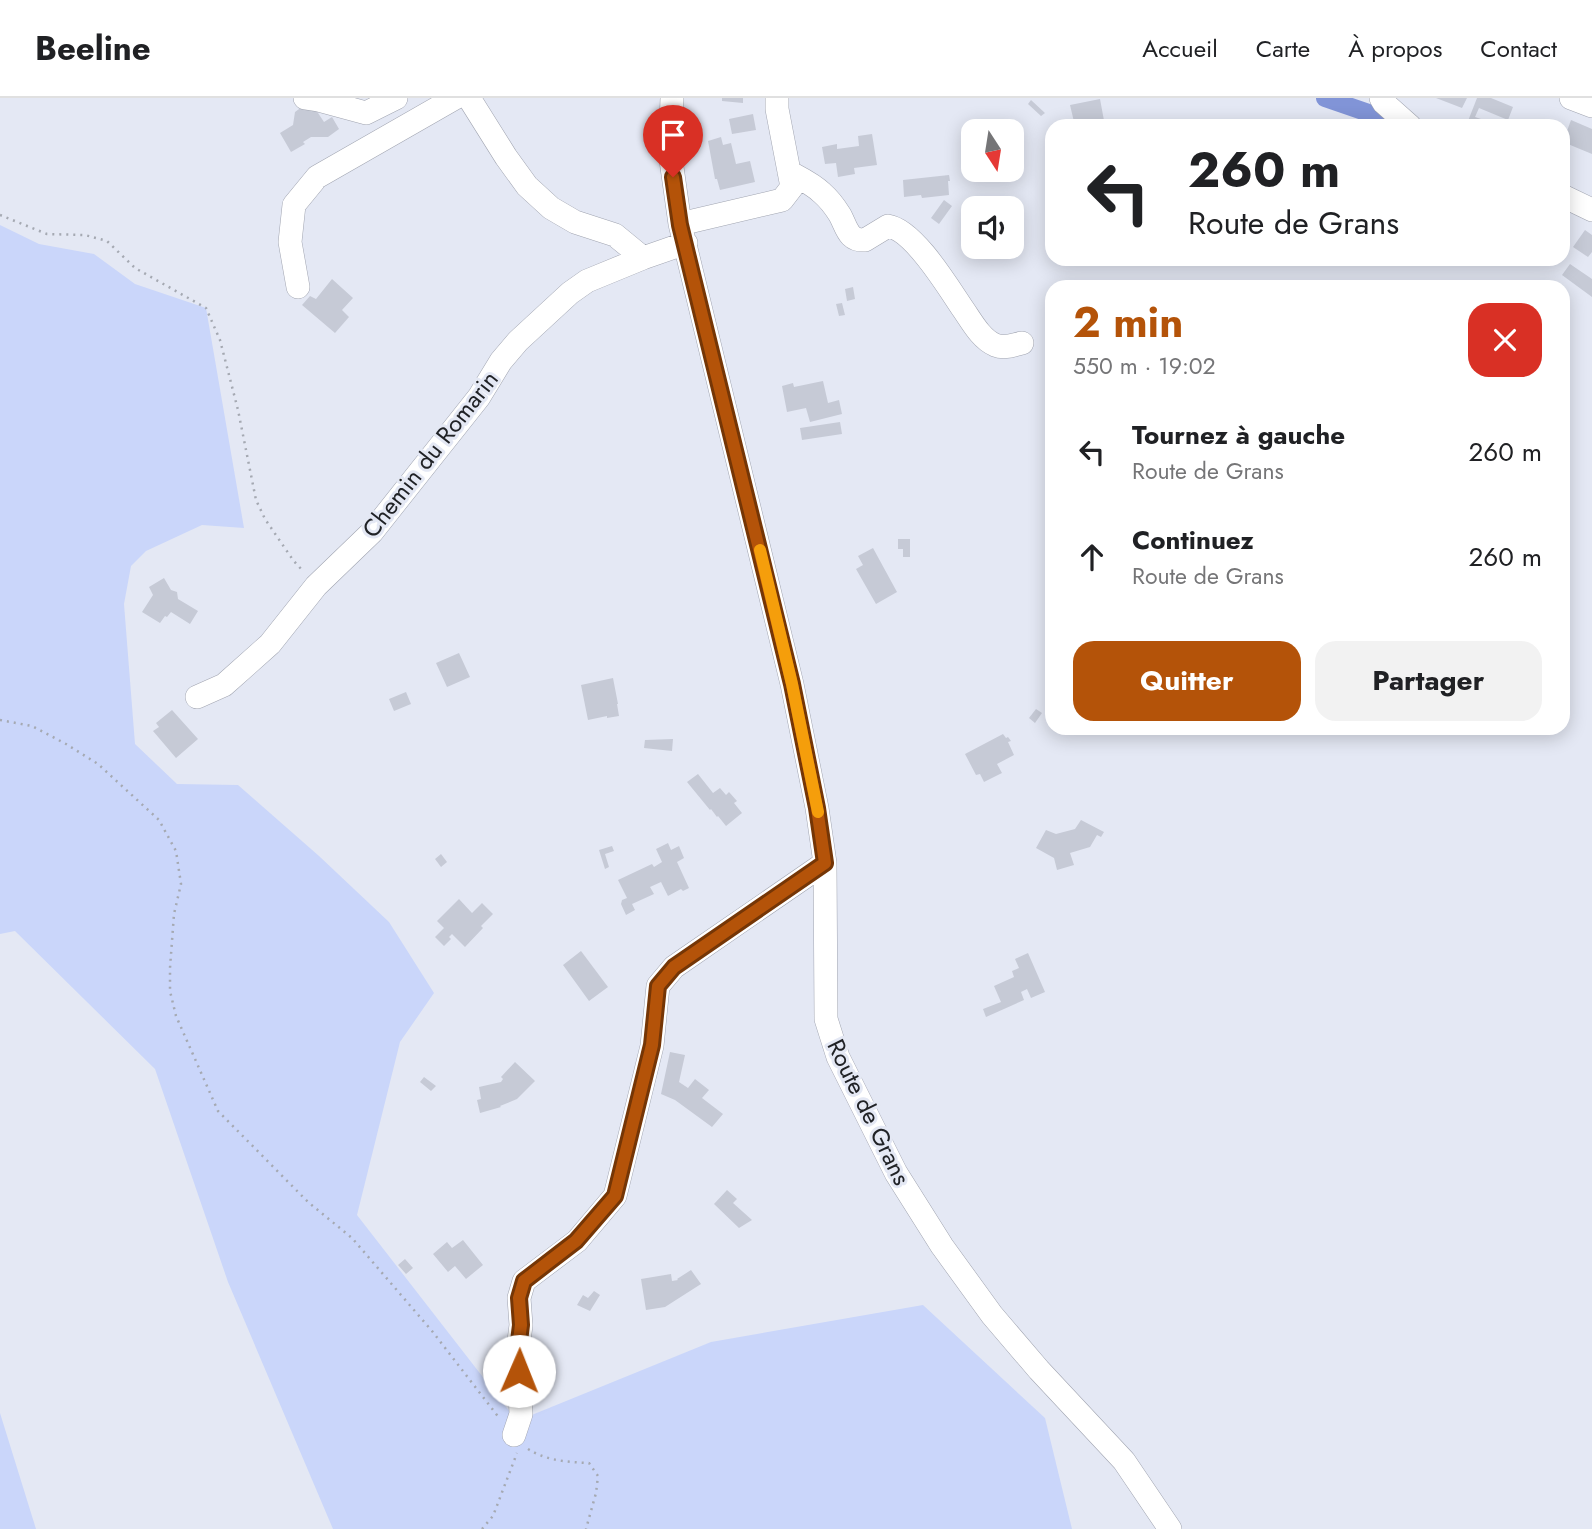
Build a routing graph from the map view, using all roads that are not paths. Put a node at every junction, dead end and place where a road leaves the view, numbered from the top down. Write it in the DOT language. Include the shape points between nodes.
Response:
graph roads {
  1 [pos="305,98"];
  2 [pos="396,98"];
  3 [pos="454,98"];
  4 [pos="469,98"];
  5 [pos="672,98"];
  6 [pos="777,98"];
  7 [pos="1381,98"];
  8 [pos="1571,98"];
  9 [pos="1592,106"];
  10 [pos="1402,119"];
  11 [pos="789,172"];
  12 [pos="1570,199"];
  13 [pos="1592,210"];
  14 [pos="683,234"];
  15 [pos="643,258"];
  16 [pos="298,287"];
  17 [pos="1022,342"];
  18 [pos="197,697"];
  19 [pos="825,863"];
  20 [pos="514,1435"];
  21 [pos="1170,1529"];
  1 -- 2 [label="street" via="366,113"];
  3 -- 16 [label="street" via="317,177 294,205 290,242"];
  4 -- 15 [label="street" via="527,186 551,208 575,222 615,235"];
  5 -- 14 [label="street, Route de Grans" via="670,153"];
  6 -- 11 [label="street"];
  7 -- 10 [label="street"];
  8 -- 9 [label="street"];
  11 -- 14 [label="street, Chemin du Romarin" via="792,187 782,200"];
  11 -- 17 [label="street" via="825,195 853,239 865,240 888,226 902,231 942,276 986,339 1006,347"];
  12 -- 13 [label="street"];
  14 -- 15 [label="street, Chemin du Romarin"];
  14 -- 19 [label="street, Route de Grans" via="792,684"];
  15 -- 18 [label="street, Chemin du Romarin" via="587,281 517,341 480,397 372,532 316,586 270,644 224,685"];
  19 -- 20 [label="street" via="674,967 658,986 652,1045 615,1196 576,1241 524,1281 519,1298 521,1414"];
  19 -- 21 [label="street, Route de Grans" via="826,1020 838,1057 896,1173 992,1315 1124,1461"];
}
